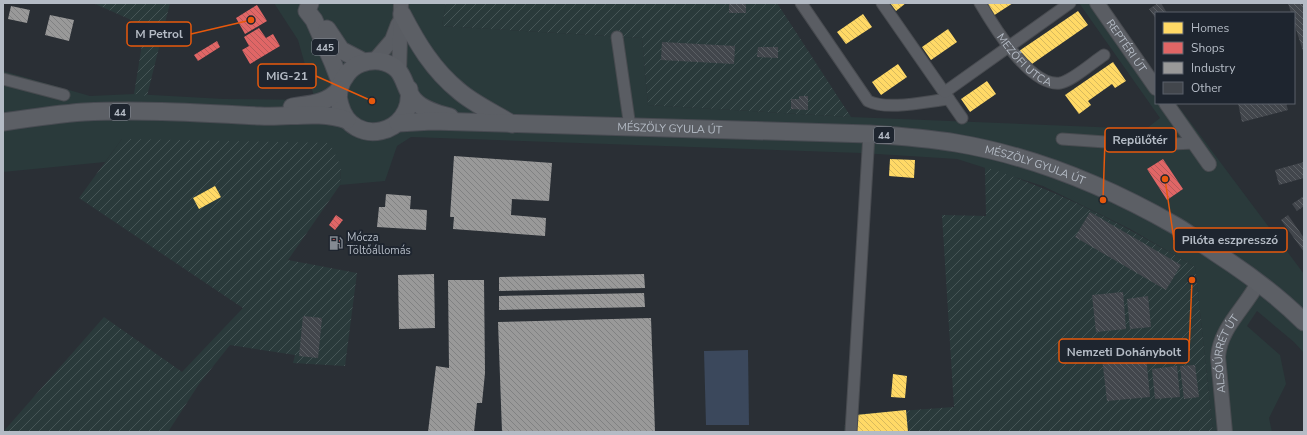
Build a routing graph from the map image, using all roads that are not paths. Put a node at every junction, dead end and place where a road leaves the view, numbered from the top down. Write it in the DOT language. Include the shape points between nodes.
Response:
graph roads {
  1 [pos="310,3"];
  2 [pos="319,3"];
  3 [pos="801,3"];
  4 [pos="882,3"];
  5 [pos="980,3"];
  6 [pos="1070,3"];
  7 [pos="1097,3"];
  8 [pos="401,9"];
  9 [pos="618,37"];
  10 [pos="1010,46"];
  11 [pos="1104,55"];
  12 [pos="369,62"];
  13 [pos="399,72"];
  14 [pos="3,79"];
  15 [pos="340,87"];
  16 [pos="1155,87"];
  17 [pos="408,89"];
  18 [pos="64,95"];
  19 [pos="947,95"];
  20 [pos="1167,104"];
  21 [pos="238,114"];
  22 [pos="962,118"];
  23 [pos="347,120"];
  24 [pos="3,122"];
  25 [pos="398,123"];
  26 [pos="471,123"];
  27 [pos="512,124"];
  28 [pos="630,127"];
  29 [pos="869,134"];
  30 [pos="1062,139"];
  31 [pos="1194,143"];
  32 [pos="1209,164"];
  33 [pos="1255,288"];
  34 [pos="1304,322"];
  35 [pos="851,432"];
  36 [pos="1225,432"];
  1 -- 15 [label="main road, 445" via="307,11 314,20 333,63"];
  2 -- 12 [label="main road, 445" via="327,29 337,45 344,53"];
  3 -- 19 [label="street" via="868,101 876,105 889,106"];
  4 -- 19 [label="street"];
  5 -- 10 [label="street, MEZŐFI UTCA"];
  6 -- 10 [label="street"];
  7 -- 16 [label="street, REPTÉRI ÚT"];
  8 -- 12 [label="street" via="392,40"];
  8 -- 13 [label="street"];
  8 -- 27 [label="main road" via="422,52 437,71 460,92"];
  9 -- 28 [label="street"];
  10 -- 11 [label="street, MEZŐFI UTCA" via="1022,64 1032,73 1060,83"];
  10 -- 19 [label="street"];
  12 -- 13 [label="main road" via="388,64"];
  12 -- 15 [label="main road, MÉSZÖLY GYULA ÚT / 44" via="348,72"];
  13 -- 17 [label="main road, MÉSZÖLY GYULA ÚT / 44"];
  14 -- 18 [label="street"];
  15 -- 21 [label="main road, MÉSZÖLY GYULA ÚT / 44" via="333,97 324,102"];
  15 -- 23 [label="main road" via="339,103"];
  17 -- 25 [label="main road" via="408,105"];
  17 -- 26 [label="main road, MÉSZÖLY GYULA ÚT / 44" via="414,100 433,112"];
  19 -- 22 [label="street"];
  20 -- 31 [label="street"];
  21 -- 23 [label="main road, MÉSZÖLY GYULA ÚT / 44" via="326,115"];
  21 -- 24 [label="main road, MÉSZÖLY GYULA ÚT / 44" via="85,112"];
  23 -- 25 [label="main road, MÉSZÖLY GYULA ÚT / 44" via="357,128 376,132"];
  25 -- 26 [label="main road, MÉSZÖLY GYULA ÚT / 44"];
  26 -- 27 [label="main road, MÉSZÖLY GYULA ÚT / 44"];
  27 -- 28 [label="main road, MÉSZÖLY GYULA ÚT / 44"];
  28 -- 29 [label="main road, MÉSZÖLY GYULA ÚT / 44"];
  29 -- 33 [label="main road, MÉSZÖLY GYULA ÚT / 44" via="958,143 1032,162 1113,194 1177,227 1228,261"];
  29 -- 35 [label="street"];
  30 -- 31 [label="street" via="1149,145"];
  31 -- 32 [label="street"];
  33 -- 34 [label="main road"];
  33 -- 36 [label="street, ALSÓÚRRÉT ÚT" via="1224,333 1218,347"];
}
